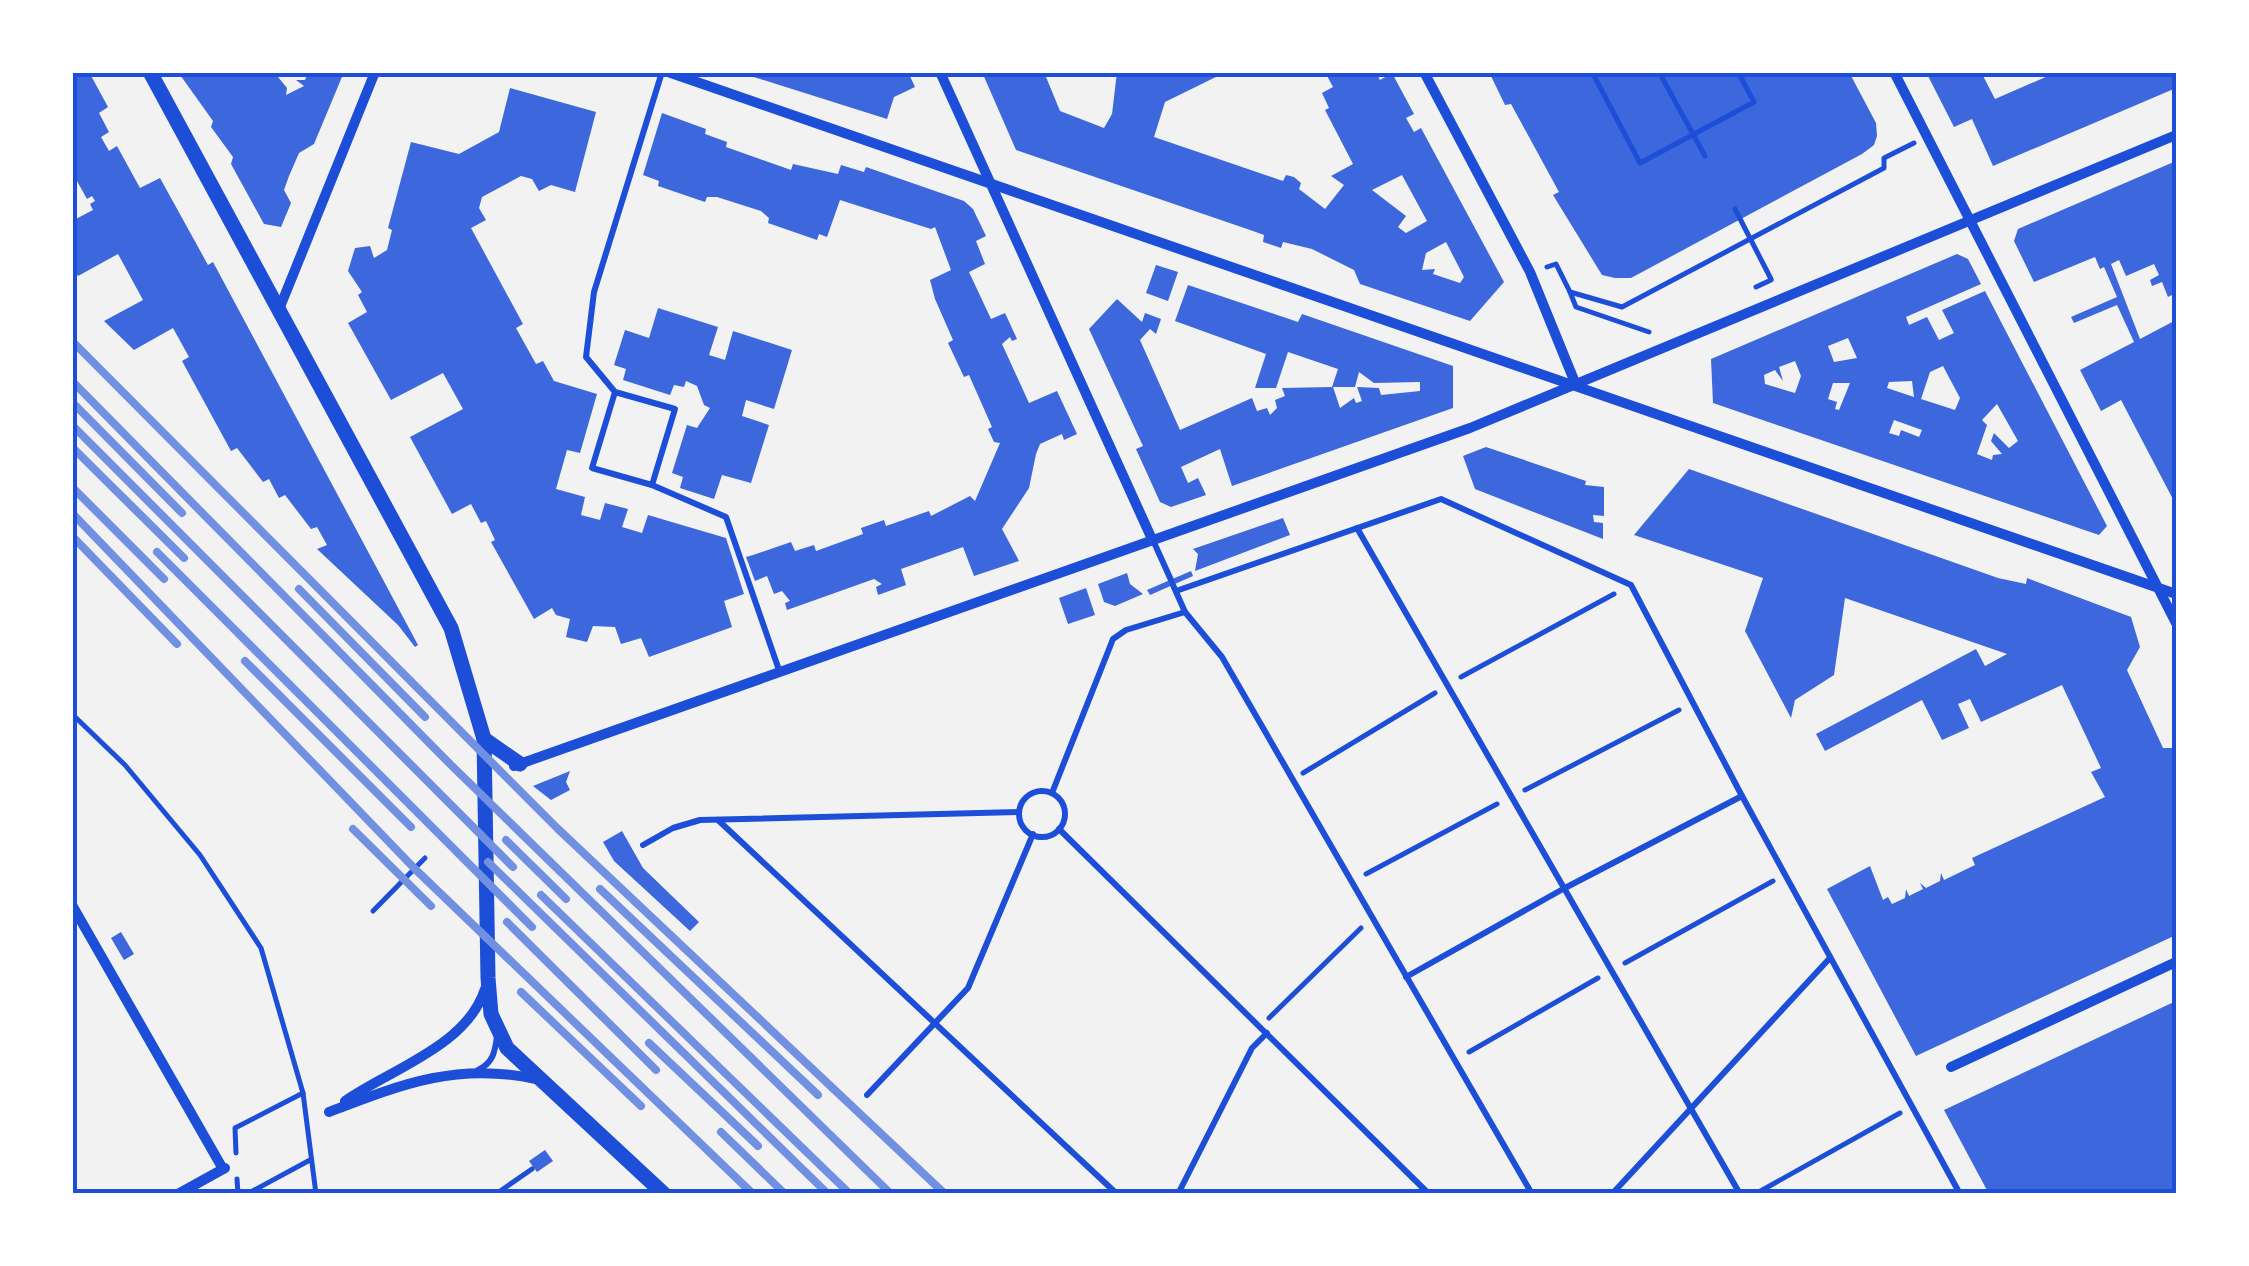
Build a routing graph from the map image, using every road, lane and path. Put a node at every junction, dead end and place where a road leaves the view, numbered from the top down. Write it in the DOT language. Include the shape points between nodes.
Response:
graph roads {
  1 [pos="150,72"];
  2 [pos="376,72"];
  3 [pos="665,72"];
  4 [pos="940,72"];
  5 [pos="1424,72"];
  6 [pos="1592,72"];
  7 [pos="1660,72"];
  8 [pos="1738,72"];
  9 [pos="1894,72"];
  10 [pos="1694,135"];
  11 [pos="2176,135"];
  12 [pos="1927,136"];
  13 [pos="1705,156"];
  14 [pos="990,182"];
  15 [pos="1734,209"];
  16 [pos="1972,221"];
  17 [pos="1750,240"];
  18 [pos="1530,272"];
  19 [pos="1772,280"];
  20 [pos="1570,292"];
  21 [pos="1738,294"];
  22 [pos="1782,299"];
  23 [pos="280,307"];
  24 [pos="1662,328"];
  25 [pos="1576,384"];
  26 [pos="615,392"];
  27 [pos="652,485"];
  28 [pos="1358,528"];
  29 [pos="1152,537"];
  30 [pos="1173,585"];
  31 [pos="2160,589"];
  32 [pos="2176,594"];
  33 [pos="1185,612"];
  34 [pos="2176,623"];
  35 [pos="779,670"];
  36 [pos="72,714"];
  37 [pos="484,739"];
  38 [pos="516,765"];
  39 [pos="1052,793"];
  40 [pos="1742,796"];
  41 [pos="1020,812"];
  42 [pos="718,820"];
  43 [pos="1059,829"];
  44 [pos="1032,834"];
  45 [pos="643,845"];
  46 [pos="425,858"];
  47 [pos="1563,889"];
  48 [pos="72,905"];
  49 [pos="373,912"];
  50 [pos="1372,918"];
  51 [pos="1829,959"];
  52 [pos="2176,962"];
  53 [pos="488,978"];
  54 [pos="1406,978"];
  55 [pos="471,1014"];
  56 [pos="491,1014"];
  57 [pos="936,1022"];
  58 [pos="1263,1030"];
  59 [pos="497,1033"];
  60 [pos="1950,1068"];
  61 [pos="472,1072"];
  62 [pos="542,1080"];
  63 [pos="303,1093"];
  64 [pos="867,1095"];
  65 [pos="1689,1106"];
  66 [pos="1911,1106"];
  67 [pos="235,1128"];
  68 [pos="310,1160"];
  69 [pos="532,1169"];
  70 [pos="178,1194"];
  71 [pos="247,1194"];
  72 [pos="316,1194"];
  73 [pos="496,1194"];
  74 [pos="664,1194"];
  75 [pos="1118,1194"];
  76 [pos="1178,1194"];
  77 [pos="1429,1194"];
  78 [pos="1532,1194"];
  79 [pos="1612,1194"];
  80 [pos="1740,1194"];
  81 [pos="1755,1194"];
  82 [pos="1960,1194"];
  1 -- 23 [label="main road"];
  2 -- 23 [label="street"];
  3 -- 14 [label="street"];
  3 -- 26 [label="lane" via="594,292 586,357"];
  4 -- 14 [label="street"];
  5 -- 18 [label="street"];
  6 -- 10 [label="path" via="1640,163"];
  7 -- 10 [label="path"];
  8 -- 10 [label="path" via="1754,102"];
  9 -- 12 [label="street"];
  10 -- 13 [label="path"];
  11 -- 16 [label="street"];
  12 -- 16 [label="street"];
  12 -- 17 [label="path" via="1884,158 1884,168"];
  14 -- 25 [label="street"];
  14 -- 29 [label="street"];
  15 -- 17 [label="path"];
  16 -- 22 [label="street"];
  16 -- 31 [label="street"];
  17 -- 19 [label="path"];
  17 -- 20 [label="path" via="1622,307"];
  18 -- 20 [label="path" via="1556,264"];
  18 -- 25 [label="street"];
  19 -- 21 [label="path"];
  19 -- 22 [label="path"];
  20 -- 24 [label="path" via="1576,307 1647,333"];
  22 -- 25 [label="street"];
  23 -- 37 [label="main road" via="451,628"];
  25 -- 29 [label="street" via="1470,428"];
  25 -- 31 [label="street"];
  26 -- 27 [label="lane" via="674,409"];
  26 -- 27 [label="lane" via="592,468"];
  27 -- 35 [label="lane" via="726,517"];
  28 -- 30 [label="lane"];
  28 -- 40 [label="lane" via="1442,498 1631,585"];
  28 -- 47 [label="lane"];
  29 -- 30 [label="lane"];
  29 -- 35 [label="street"];
  30 -- 33 [label="lane"];
  31 -- 32 [label="street"];
  31 -- 34 [label="street"];
  33 -- 39 [label="lane" via="1113,639"];
  33 -- 50 [label="lane" via="1222,657"];
  35 -- 38 [label="street"];
  36 -- 63 [label="path" via="200,855 261,948"];
  37 -- 38 [label="main road"];
  37 -- 53 [label="main road"];
  39 -- 41 [label="lane" via="1028,796"];
  39 -- 43 [label="lane" via="1066,814"];
  40 -- 47 [label="lane"];
  40 -- 51 [label="lane"];
  41 -- 42 [label="lane"];
  41 -- 44 [label="lane"];
  42 -- 45 [label="lane" via="673,828"];
  42 -- 57 [label="lane"];
  43 -- 44 [label="lane"];
  43 -- 58 [label="lane"];
  44 -- 57 [label="lane" via="968,988"];
  46 -- 49 [label="path"];
  47 -- 54 [label="lane"];
  47 -- 65 [label="lane"];
  48 -- 70 [label="street" via="225,1168"];
  50 -- 54 [label="lane"];
  50 -- 58 [label="path"];
  51 -- 65 [label="lane"];
  51 -- 66 [label="lane"];
  52 -- 60 [label="street"];
  53 -- 55 [label="street"];
  53 -- 56 [label="main road"];
  54 -- 78 [label="lane"];
  55 -- 56 [label="street"];
  55 -- 61 [label="street" via="446,1040 330,1112 400,1083"];
  56 -- 59 [label="main road"];
  57 -- 64 [label="lane"];
  57 -- 75 [label="lane"];
  58 -- 76 [label="lane"];
  58 -- 77 [label="lane"];
  59 -- 61 [label="lane" via="487,1066"];
  59 -- 62 [label="main road"];
  61 -- 62 [label="street"];
  62 -- 74 [label="main road"];
  63 -- 67 [label="path"];
  63 -- 68 [label="path"];
  65 -- 79 [label="lane"];
  65 -- 80 [label="lane"];
  66 -- 81 [label="path"];
  66 -- 82 [label="lane"];
  68 -- 71 [label="path"];
  68 -- 72 [label="path"];
  69 -- 73 [label="path"];
}
